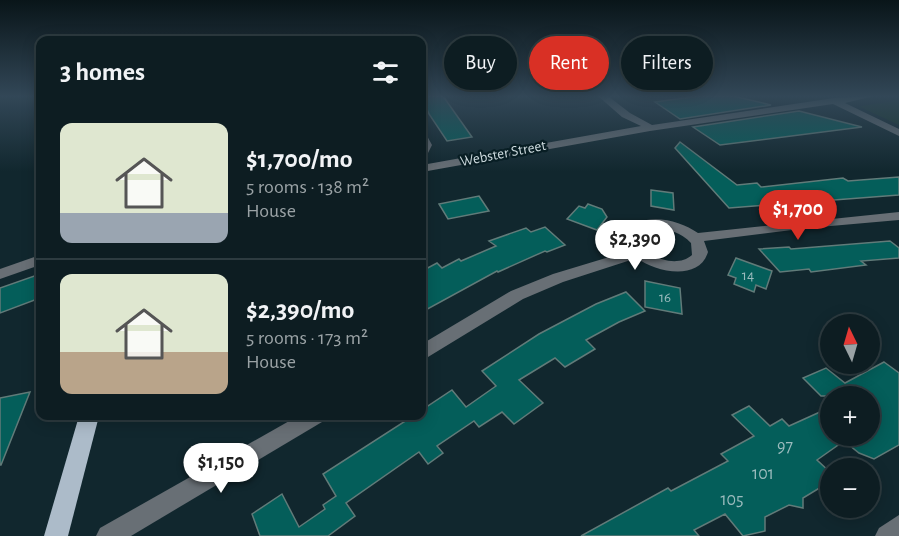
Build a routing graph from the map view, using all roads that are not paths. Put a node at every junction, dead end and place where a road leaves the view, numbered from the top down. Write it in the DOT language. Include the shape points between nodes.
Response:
graph roads {
  1 [pos="640,121"];
  2 [pos="700,121"];
  3 [pos="874,121"];
  4 [pos="650,128"];
  5 [pos="899,133"];
  6 [pos="426,169"];
  7 [pos="899,216"];
  8 [pos="695,238"];
  9 [pos="637,253"];
  10 [pos="36,261"];
  11 [pos="0,274"];
  12 [pos="426,350"];
  13 [pos="88,420"];
  14 [pos="308,420"];
  15 [pos="899,527"];
  16 [pos="56,536"];
  17 [pos="108,536"];
  18 [pos="887,536"];
  1 -- 4 [label="street"];
  2 -- 4 [label="street, Webster Street"];
  3 -- 5 [label="street"];
  4 -- 6 [label="street, Webster Street"];
  7 -- 8 [label="street"];
  8 -- 9 [label="street" via="702,253 691,264 672,267"];
  8 -- 9 [label="street" via="664,224 642,225 631,231 628,238"];
  9 -- 12 [label="street" via="518,295"];
  10 -- 11 [label="street"];
  13 -- 16 [label="main road"];
  14 -- 17 [label="street"];
  15 -- 18 [label="street"];
}
